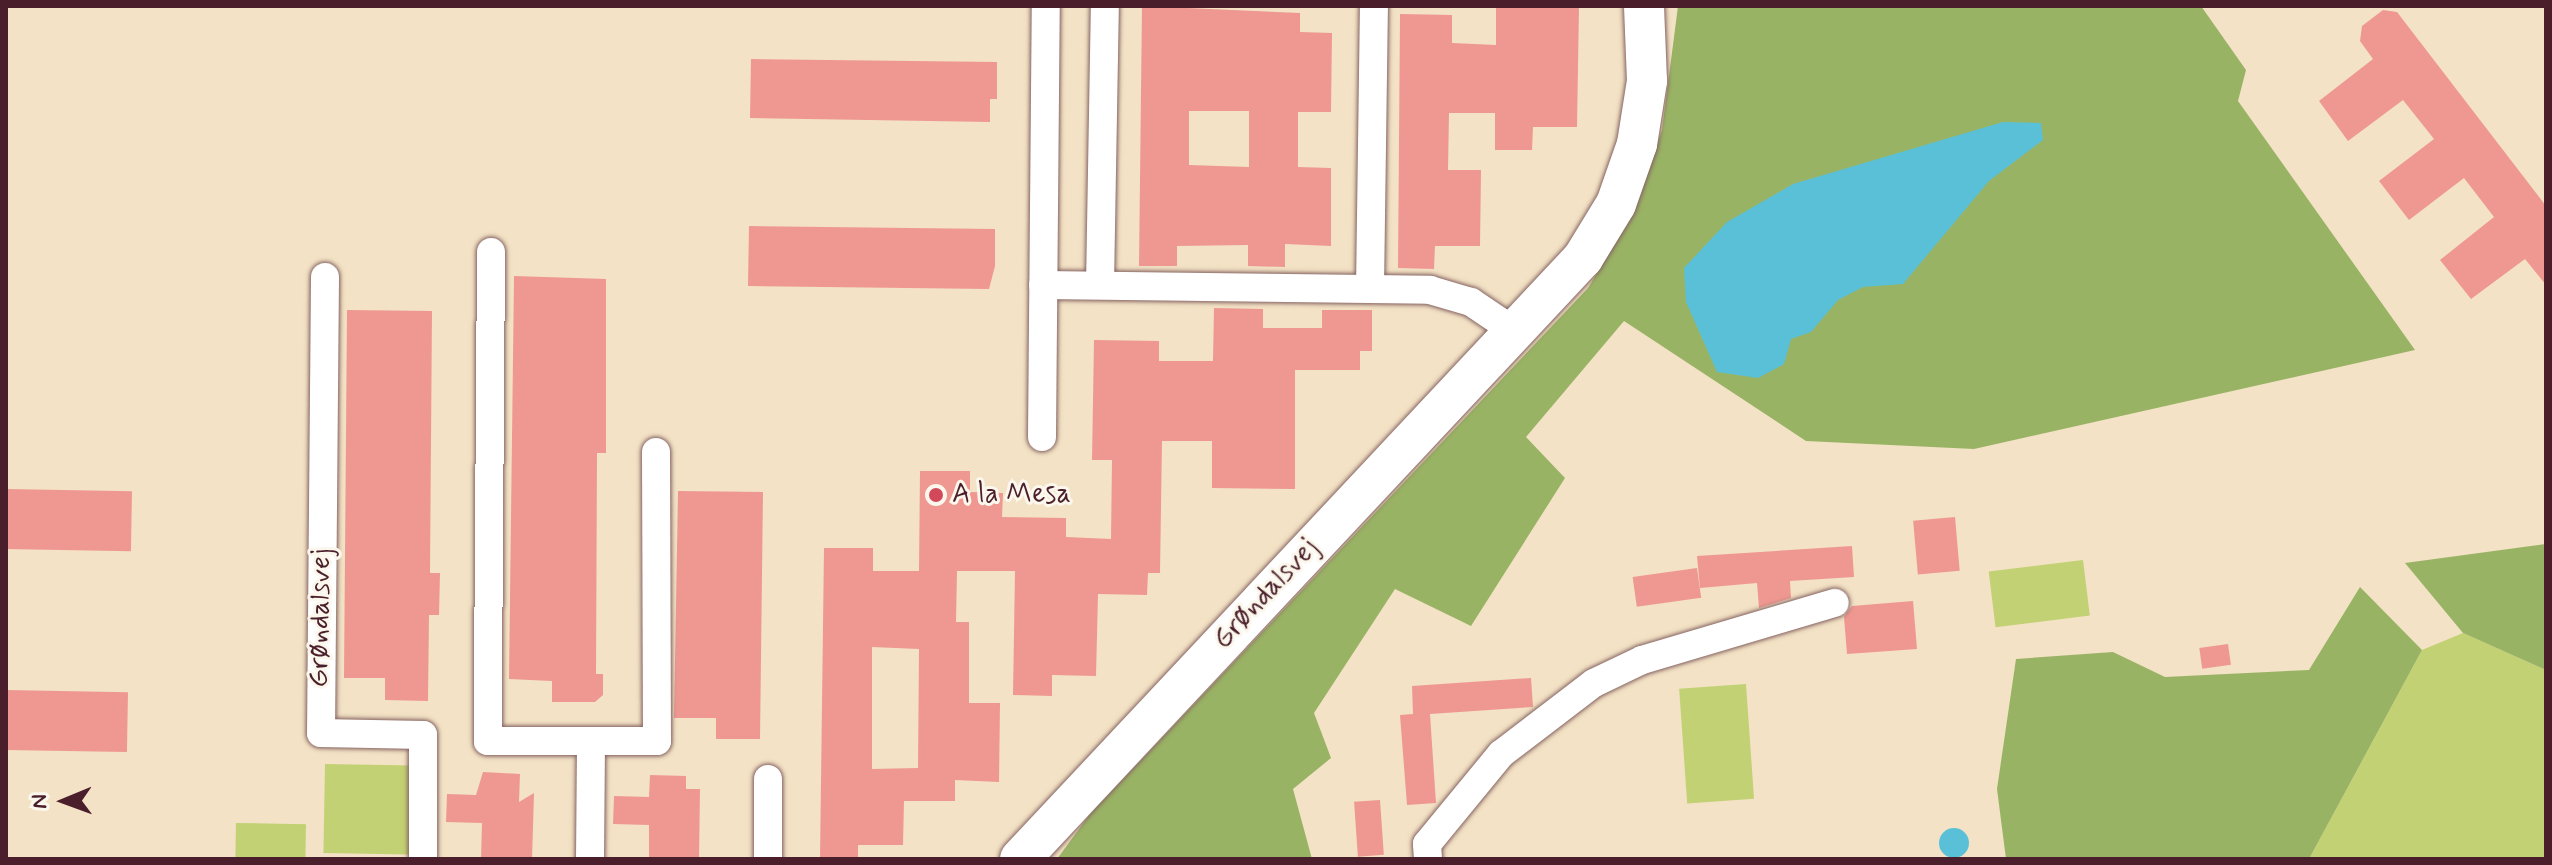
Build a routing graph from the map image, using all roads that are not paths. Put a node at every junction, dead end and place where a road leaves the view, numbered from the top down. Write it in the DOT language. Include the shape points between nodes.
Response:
graph roads {
  1 [pos="1046,6"];
  2 [pos="1105,6"];
  3 [pos="1374,6"];
  4 [pos="1644,6"];
  5 [pos="491,252"];
  6 [pos="325,277"];
  7 [pos="1043,285"];
  8 [pos="1100,285"];
  9 [pos="1370,288"];
  10 [pos="1514,331"];
  11 [pos="1042,437"];
  12 [pos="656,452"];
  13 [pos="1835,603"];
  14 [pos="591,741"];
  15 [pos="768,779"];
  16 [pos="423,859"];
  17 [pos="590,859"];
  18 [pos="768,859"];
  19 [pos="1020,859"];
  20 [pos="1428,859"];
  1 -- 7 [label="street"];
  2 -- 8 [label="street"];
  3 -- 9 [label="street"];
  4 -- 10 [label="street, Grøndalsvej" via="1647,81 1624,184 1583,258"];
  5 -- 14 [label="street" via="488,741"];
  6 -- 16 [label="street, Grøndalsvej" via="321,733 423,735"];
  7 -- 8 [label="street"];
  7 -- 11 [label="street"];
  8 -- 9 [label="street"];
  9 -- 10 [label="street" via="1452,294"];
  10 -- 19 [label="street, Grøndalsvej"];
  12 -- 14 [label="street" via="657,741"];
  13 -- 20 [label="street" via="1642,660 1594,683 1501,754 1427,844"];
  14 -- 17 [label="street"];
  15 -- 18 [label="street"];
}
